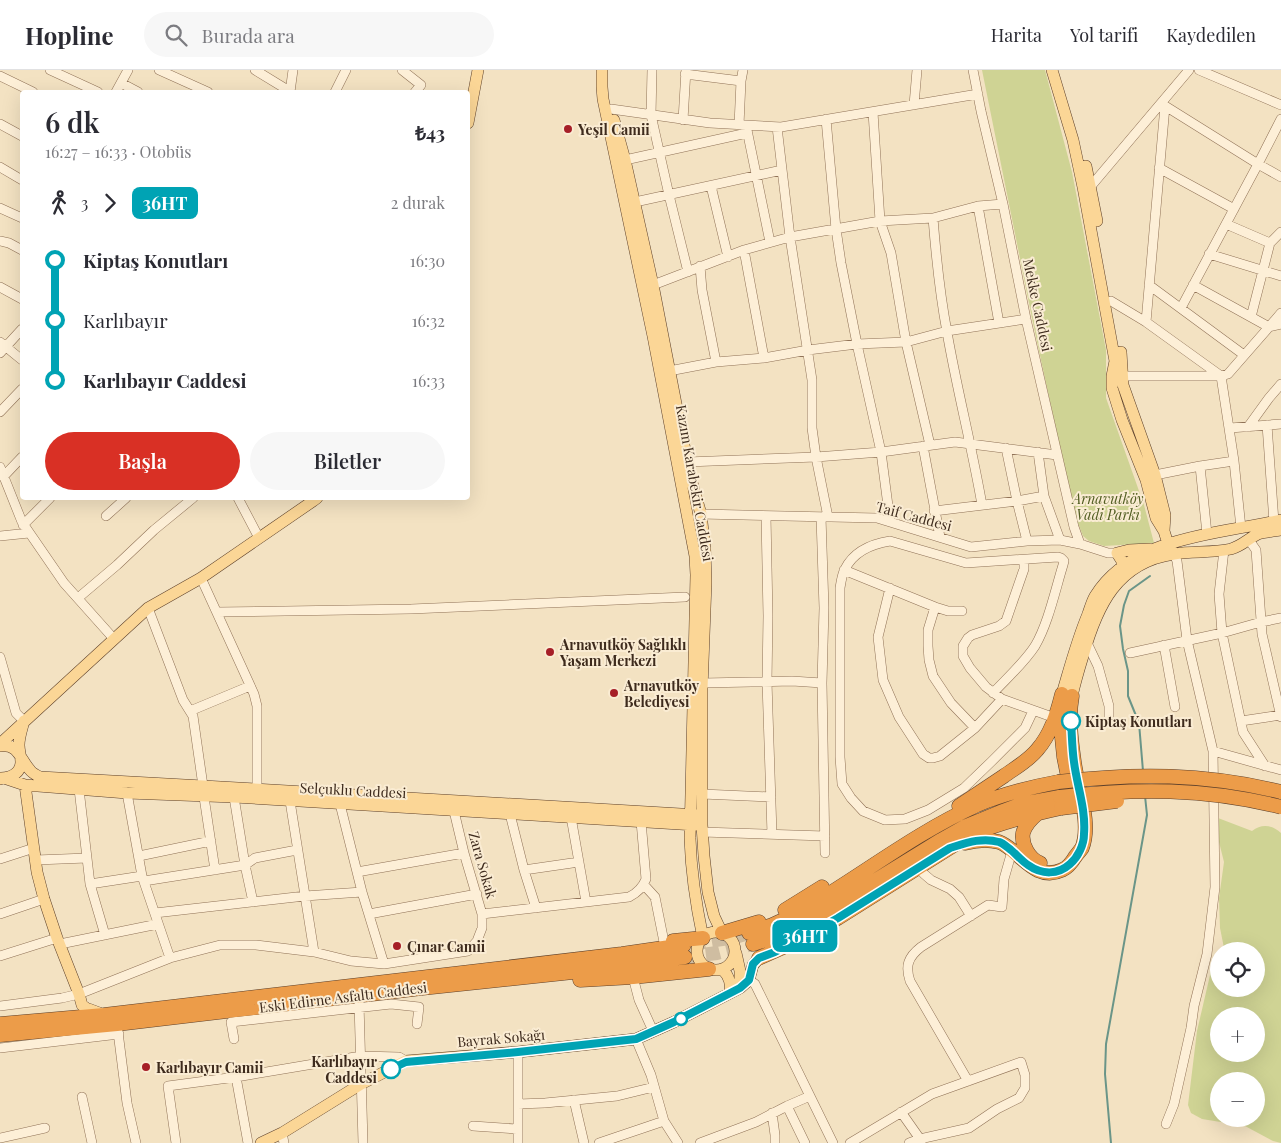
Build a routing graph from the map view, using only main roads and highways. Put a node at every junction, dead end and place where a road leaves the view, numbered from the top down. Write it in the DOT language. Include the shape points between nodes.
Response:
graph roads {
  1 [pos="478,70"];
  2 [pos="602,70"];
  3 [pos="608,70"];
  4 [pos="1052,70"];
  5 [pos="1060,70"];
  6 [pos="470,112"];
  7 [pos="1087,187"];
  8 [pos="1117,376"];
  9 [pos="314,500"];
  10 [pos="1279,524"];
  11 [pos="1241,528"];
  12 [pos="1164,531"];
  13 [pos="1207,534"];
  14 [pos="1249,540"];
  15 [pos="1171,549"];
  16 [pos="1153,550"];
  17 [pos="1205,552"];
  18 [pos="1122,566"];
  19 [pos="695,599"];
  20 [pos="1062,704"];
  21 [pos="24,721"];
  22 [pos="0,745"];
  23 [pos="20,756"];
  24 [pos="1,779"];
  25 [pos="25,785"];
  26 [pos="204,791"];
  27 [pos="1281,792"];
  28 [pos="340,799"];
  29 [pos="1060,802"];
  30 [pos="1281,807"];
  31 [pos="493,808"];
  32 [pos="1038,813"];
  33 [pos="697,822"];
  34 [pos="941,839"];
  35 [pos="905,845"];
  36 [pos="722,933"];
  37 [pos="703,938"];
  38 [pos="759,958"];
  39 [pos="727,964"];
  40 [pos="503,967"];
  41 [pos="487,982"];
  42 [pos="735,991"];
  43 [pos="81,999"];
  44 [pos="104,1015"];
  45 [pos="67,1018"];
  46 [pos="0,1024"];
  47 [pos="0,1035"];
  48 [pos="283,1138"];
  49 [pos="261,1143"];
  1 -- 6 [label="main road"];
  2 -- 19 [label="main road, Kazım Karabekir Caddesi" via="603,99 692,539"];
  3 -- 19 [label="main road, Kazım Karabekir Caddesi" via="611,110 635,202 687,462 701,514 705,549"];
  4 -- 7 [label="main road"];
  5 -- 7 [label="main road" via="1079,137"];
  7 -- 8 [label="main road"];
  7 -- 8 [label="main road" via="1122,358"];
  8 -- 12 [label="main road" via="1155,475 1165,515"];
  8 -- 12 [label="main road" via="1112,388 1146,480 1156,518"];
  9 -- 21 [label="main road" via="201,578 148,608"];
  10 -- 11 [label="main road"];
  10 -- 14 [label="main road"];
  11 -- 13 [label="main road"];
  11 -- 14 [label="main road"];
  12 -- 15 [label="main road"];
  13 -- 15 [label="main road"];
  13 -- 17 [label="main road" via="1199,542"];
  14 -- 17 [label="main road" via="1224,550"];
  15 -- 16 [label="main road"];
  15 -- 17 [label="main road"];
  15 -- 20 [label="main road" via="1127,574 1111,590 1090,631"];
  16 -- 18 [label="main road"];
  16 -- 18 [label="main road" via="1117,553"];
  18 -- 20 [label="main road" via="1094,598 1082,628"];
  19 -- 33 [label="main road, Kazım Karabekir Caddesi"];
  19 -- 33 [label="main road, Kazım Karabekir Caddesi" via="703,683 702,794"];
  20 -- 32 [label="highway" via="1064,757 1077,824 1071,853 1056,864 1034,861 1025,846 1023,832"];
  20 -- 34 [label="highway" via="1037,751 938,822"];
  20 -- 34 [label="highway" via="1070,713 1074,763 1084,811 1082,848 1073,862 1063,870 1044,872 1029,866 1001,843"];
  21 -- 22 [label="main road"];
  21 -- 23 [label="main road"];
  22 -- 23 [label="main road, Selçuklu Caddesi" via="12,747"];
  23 -- 24 [label="main road, Selçuklu Caddesi" via="18,772"];
  23 -- 26 [label="main road, Selçuklu Caddesi" via="40,777"];
  24 -- 25 [label="main road, Selçuklu Caddesi"];
  25 -- 26 [label="main road, Selçuklu Caddesi" via="127,793"];
  25 -- 43 [label="main road" via="44,899"];
  26 -- 28 [label="main road, Selçuklu Caddesi" via="257,789"];
  26 -- 28 [label="main road, Selçuklu Caddesi" via="290,801"];
  27 -- 34 [label="highway, bridge" via="1226,781 1173,776 1122,776 1058,782 979,804"];
  28 -- 31 [label="main road, Selçuklu Caddesi"];
  28 -- 31 [label="main road, Selçuklu Caddesi" via="454,811"];
  29 -- 30 [label="highway, bridge" via="1115,792 1159,790 1233,797"];
  29 -- 32 [label="highway"];
  29 -- 34 [label="highway" via="1033,801"];
  31 -- 33 [label="main road, Selçuklu Caddesi"];
  31 -- 33 [label="main road, Selçuklu Caddesi" via="510,814"];
  32 -- 34 [label="highway" via="970,836"];
  33 -- 36 [label="main road, Kazım Karabekir Caddesi" via="708,892"];
  33 -- 37 [label="main road, Kazım Karabekir Caddesi" via="690,851"];
  34 -- 35 [label="highway"];
  34 -- 35 [label="highway" via="796,928 780,935 751,938 796,914"];
  34 -- 38 [label="highway" via="918,868 838,918"];
  35 -- 36 [label="highway" via="867,861 770,918"];
  36 -- 37 [label="main road" via="712,932"];
  36 -- 39 [label="main road" via="735,946"];
  37 -- 39 [label="main road" via="697,947 698,958 704,967"];
  37 -- 40 [label="highway" via="535,957"];
  38 -- 39 [label="main road"];
  38 -- 42 [label="main road, Bayrak Sokağı" via="753,964 749,980"];
  39 -- 41 [label="highway" via="633,977"];
  39 -- 42 [label="main road" via="727,974"];
  39 -- 42 [label="main road" via="740,971"];
  40 -- 41 [label="highway, Eski Edirne Asfaltı Caddesi" via="685,951 601,969"];
  40 -- 44 [label="highway, Eski Edirne Asfaltı Caddesi"];
  41 -- 47 [label="highway, Eski Edirne Asfaltı Caddesi" via="359,1001 118,1029"];
  42 -- 48 [label="main road, Bayrak Sokağı" via="636,1039 406,1062 361,1084"];
  43 -- 44 [label="main road" via="86,1008"];
  43 -- 45 [label="main road" via="76,1012"];
  44 -- 45 [label="highway, Eski Edirne Asfaltı Caddesi"];
  45 -- 46 [label="highway, Eski Edirne Asfaltı Caddesi"];
  48 -- 49 [label="main road, Bayrak Sokağı"];
}
